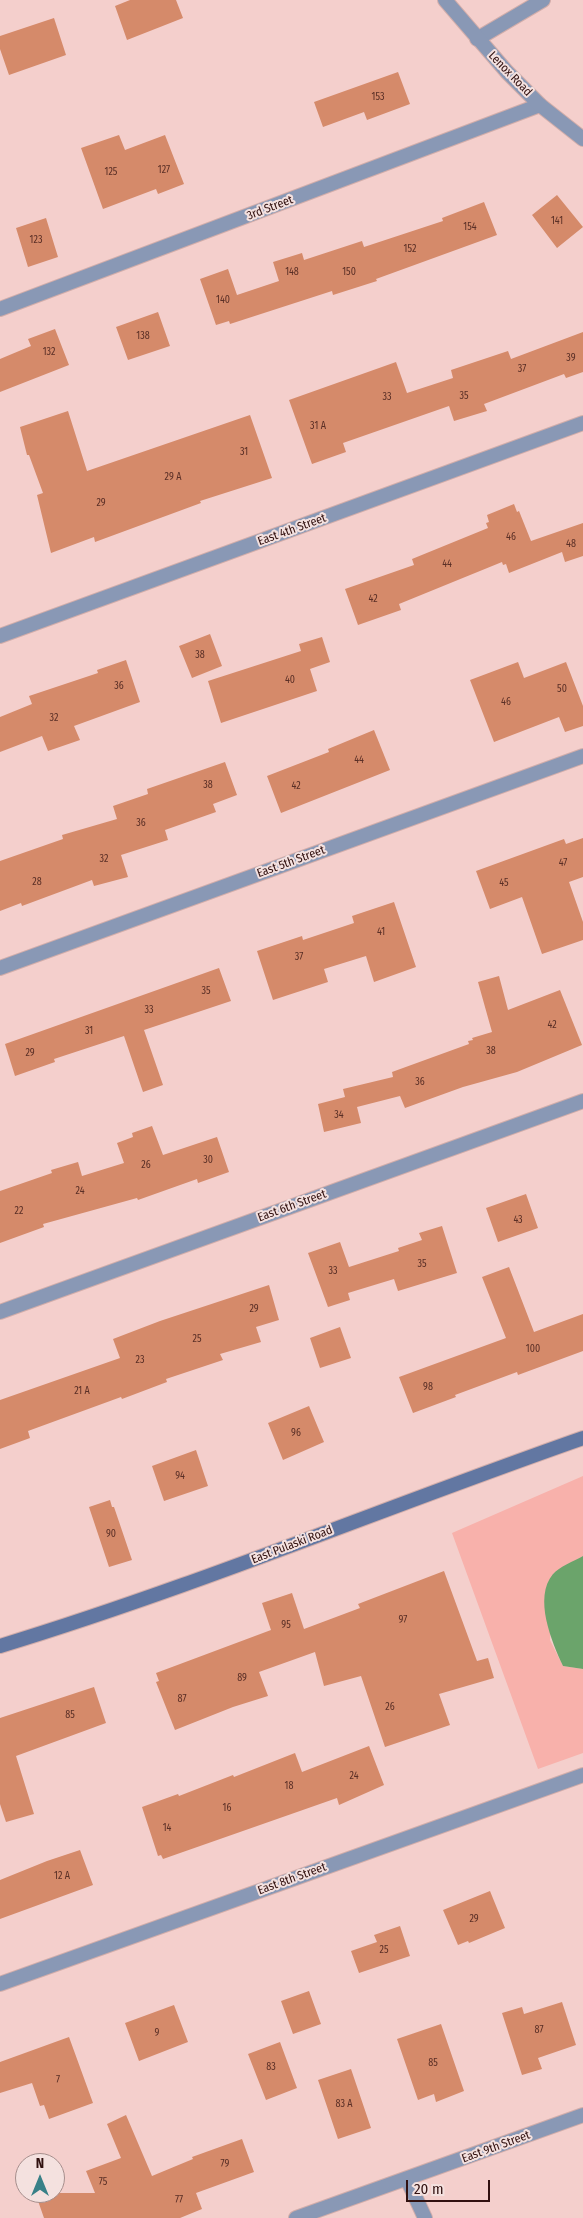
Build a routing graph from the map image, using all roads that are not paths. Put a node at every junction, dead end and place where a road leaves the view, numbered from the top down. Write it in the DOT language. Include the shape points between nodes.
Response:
graph roads {
  1 [pos="446,0"];
  2 [pos="544,0"];
  3 [pos="477,39"];
  4 [pos="540,105"];
  5 [pos="583,139"];
  6 [pos="0,309"];
  7 [pos="583,423"];
  8 [pos="0,636"];
  9 [pos="583,756"];
  10 [pos="0,968"];
  11 [pos="583,1101"];
  12 [pos="0,1312"];
  13 [pos="583,1438"];
  14 [pos="0,1646"];
  15 [pos="583,1774"];
  16 [pos="0,1984"];
  17 [pos="583,2115"];
  18 [pos="407,2179"];
  19 [pos="296,2218"];
  20 [pos="425,2218"];
  1 -- 3 [label="street, Lenox Road"];
  2 -- 3 [label="street"];
  3 -- 4 [label="street, Lenox Road"];
  4 -- 5 [label="street, Lenox Road"];
  4 -- 6 [label="street, 3rd Street"];
  7 -- 8 [label="street, East 4th Street"];
  9 -- 10 [label="street, East 5th Street"];
  11 -- 12 [label="street, East 6th Street"];
  13 -- 14 [label="main road, East Pulaski Road" via="207,1576"];
  15 -- 16 [label="street, East 8th Street"];
  17 -- 18 [label="street, East 9th Street"];
  18 -- 19 [label="street, East 9th Street"];
  18 -- 20 [label="street"];
}
